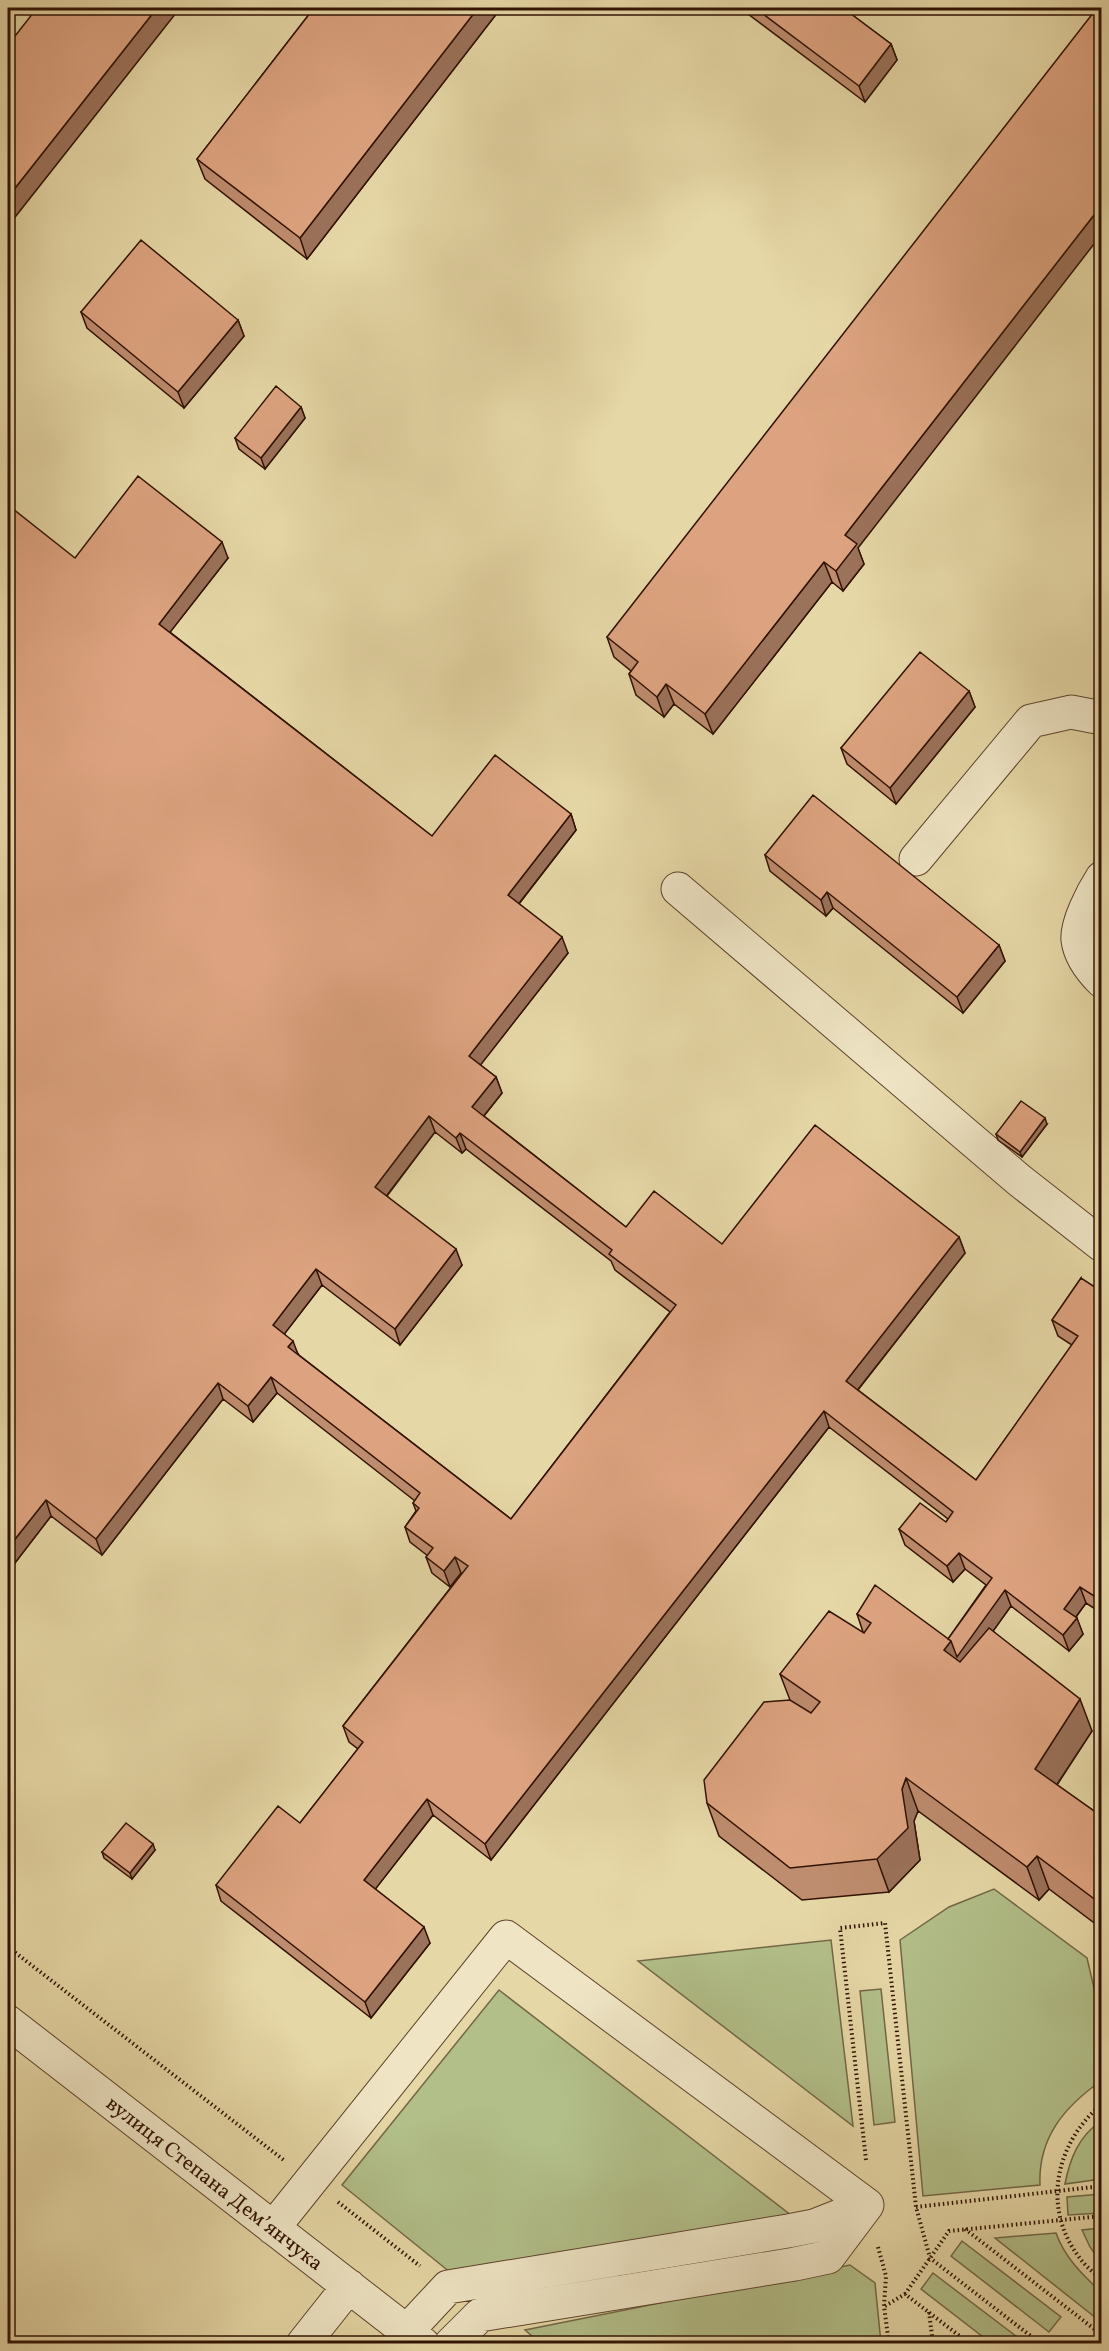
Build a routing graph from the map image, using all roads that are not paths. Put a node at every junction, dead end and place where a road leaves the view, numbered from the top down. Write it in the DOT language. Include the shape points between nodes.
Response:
graph roads {
  1 [pos="1101,718"];
  2 [pos="916,859"];
  3 [pos="1101,878"];
  4 [pos="678,889"];
  5 [pos="1101,981"];
  6 [pos="1101,1245"];
  7 [pos="8,2022"];
  8 [pos="867,2205"];
  9 [pos="273,2228"];
  10 [pos="349,2286"];
  11 [pos="415,2337"];
  12 [pos="303,2343"];
  13 [pos="451,2343"];
  1 -- 2 [label="street" via="1071,712 1031,721"];
  3 -- 5 [label="street" via="1085,909 1078,939 1088,967"];
  4 -- 6 [label="street" via="1018,1180"];
  7 -- 9 [label="street, вулиця Степана Демʼянчука"];
  8 -- 9 [label="street" via="506,1937"];
  8 -- 11 [label="street" via="788,2232 448,2287"];
  8 -- 13 [label="street" via="828,2257 480,2314"];
  9 -- 10 [label="street, вулиця Степана Демʼянчука"];
  10 -- 11 [label="street, вулиця Степана Демʼянчука"];
  10 -- 12 [label="street"];
}
